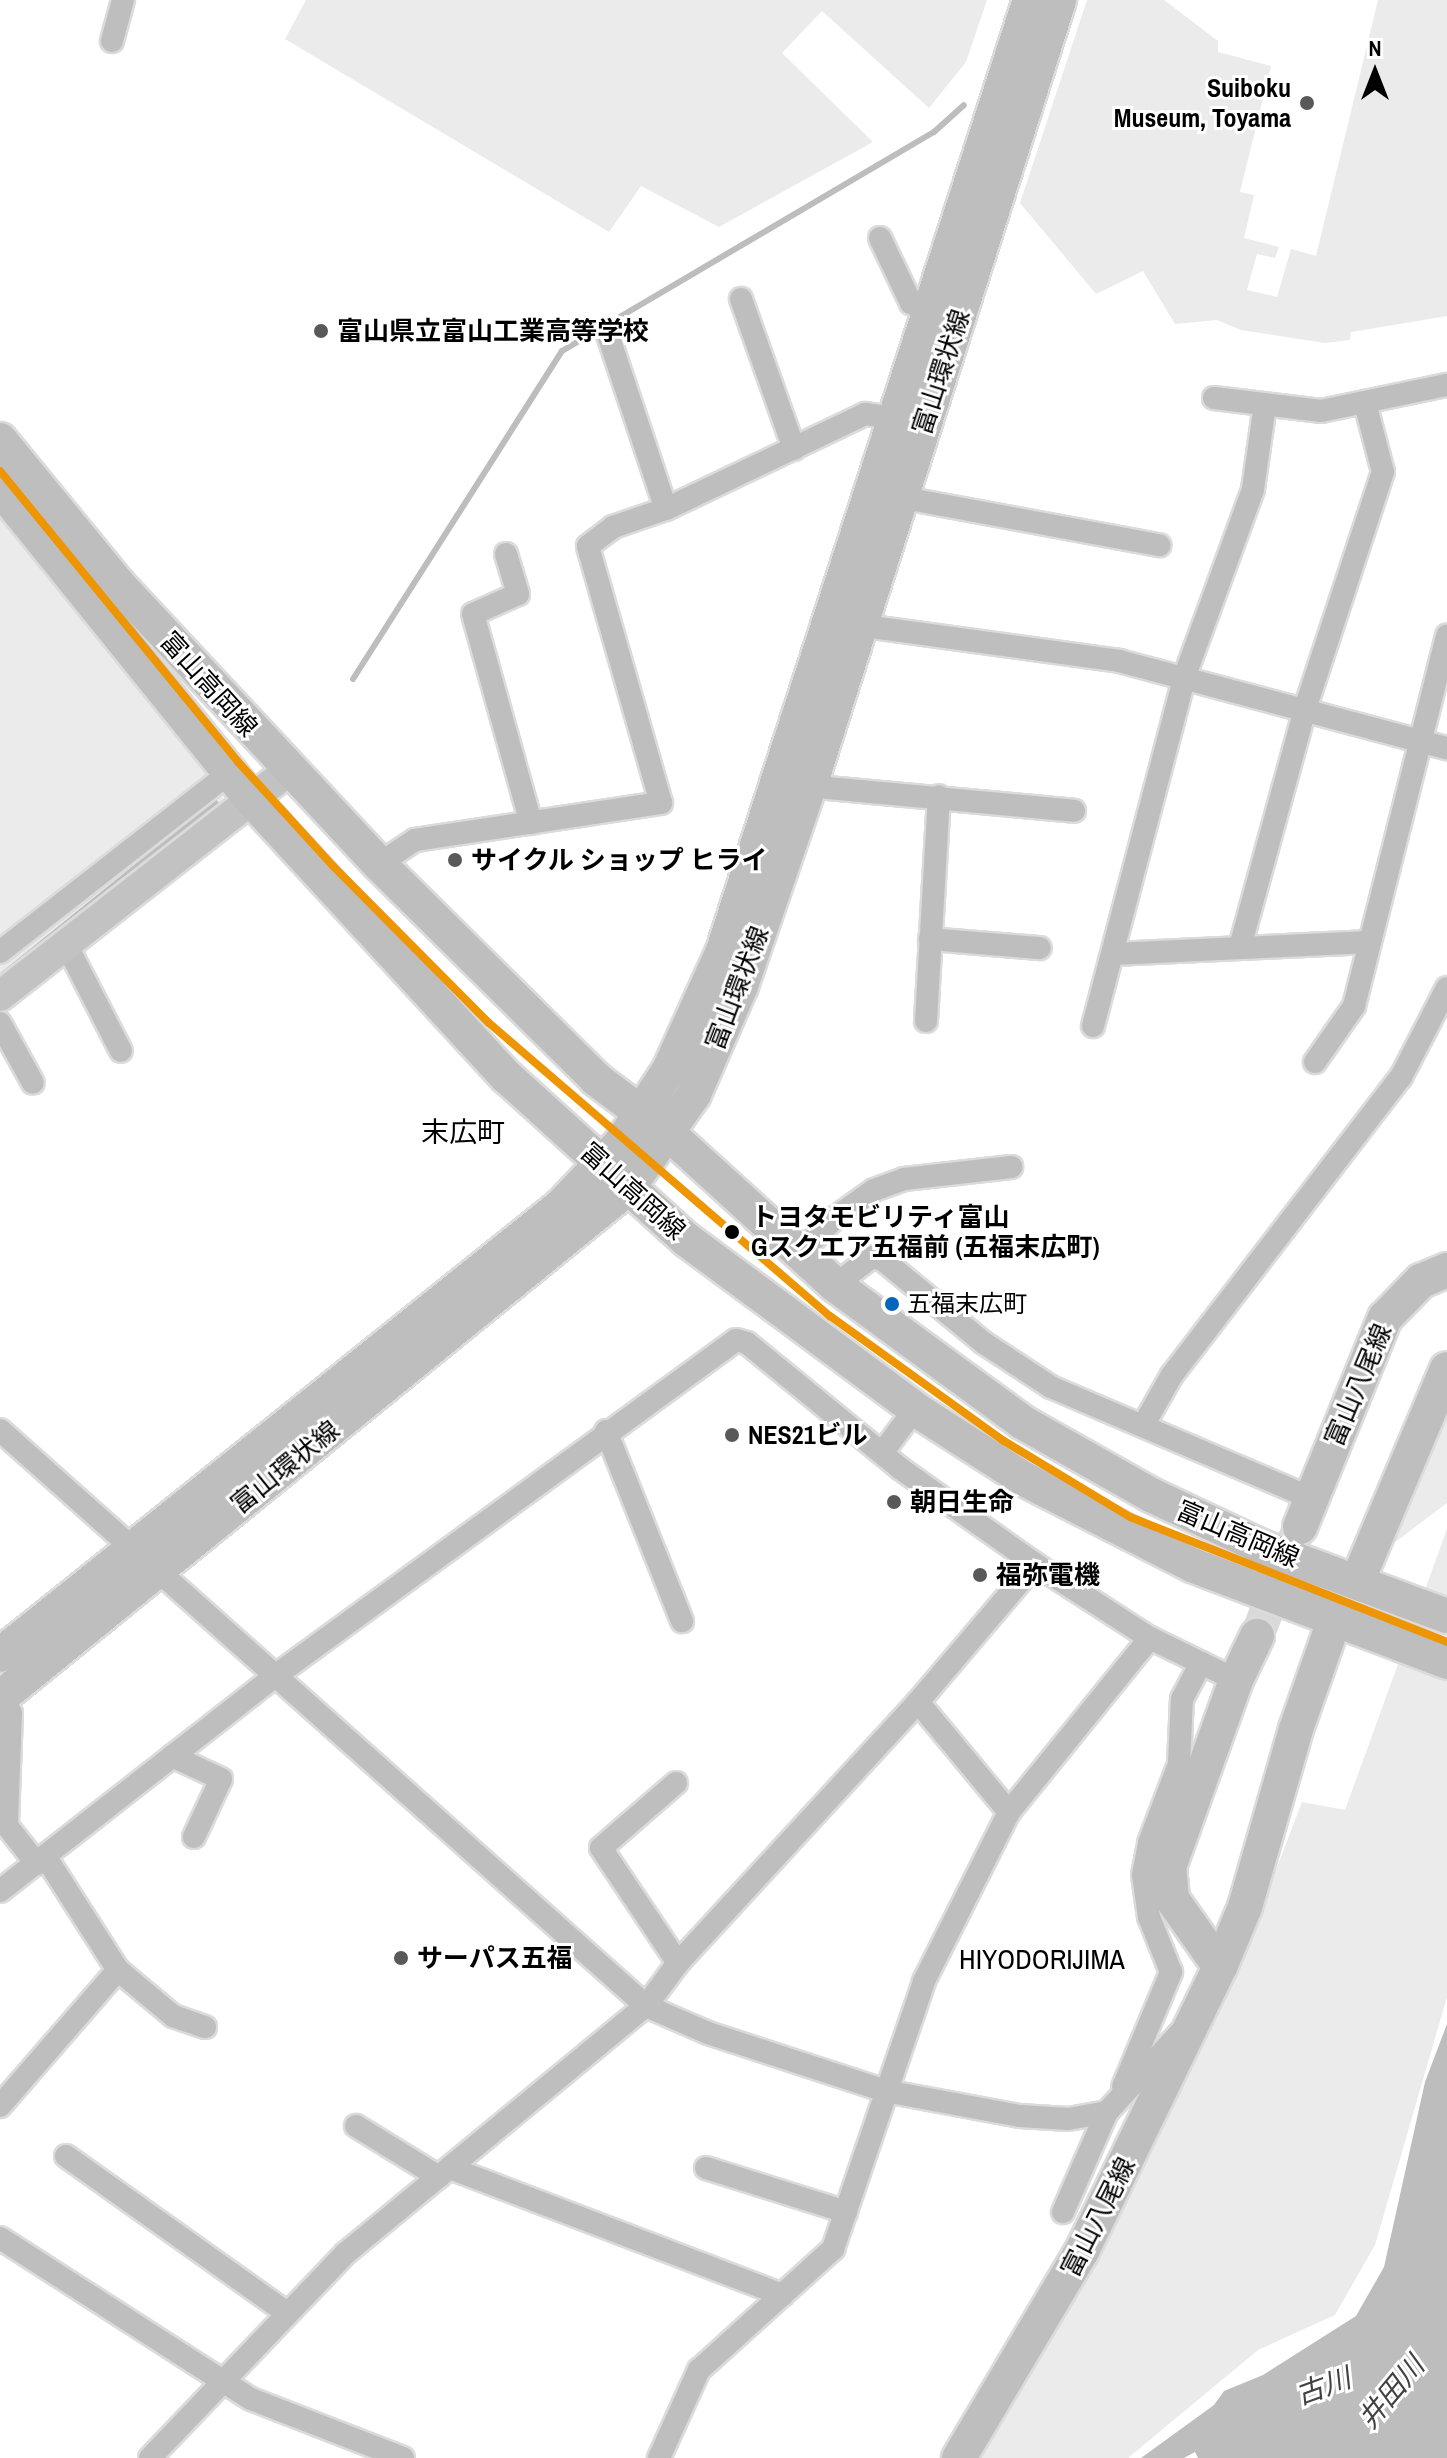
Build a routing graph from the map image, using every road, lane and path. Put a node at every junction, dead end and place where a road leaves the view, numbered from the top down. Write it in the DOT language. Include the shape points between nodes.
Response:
graph roads {
  1 [pos="123,0"];
  2 [pos="1030,0"];
  3 [pos="1059,0"];
  4 [pos="112,41"];
  5 [pos="880,238"];
  6 [pos="741,299"];
  7 [pos="929,312"];
  8 [pos="608,335"];
  9 [pos="1447,385"];
  10 [pos="1214,398"];
  11 [pos="1365,403"];
  12 [pos="1265,405"];
  13 [pos="910,421"];
  14 [pos="0,440"];
  15 [pos="794,449"];
  16 [pos="0,488"];
  17 [pos="886,494"];
  18 [pos="666,509"];
  19 [pos="1159,545"];
  20 [pos="506,554"];
  21 [pos="845,622"];
  22 [pos="1447,635"];
  23 [pos="1184,678"];
  24 [pos="1305,709"];
  25 [pos="1421,742"];
  26 [pos="1447,748"];
  27 [pos="288,771"];
  28 [pos="796,776"];
  29 [pos="216,783"];
  30 [pos="939,796"];
  31 [pos="250,798"];
  32 [pos="1074,811"];
  33 [pos="531,823"];
  34 [pos="379,864"];
  35 [pos="930,939"];
  36 [pos="1370,942"];
  37 [pos="66,944"];
  38 [pos="1240,947"];
  39 [pos="1040,948"];
  40 [pos="0,952"];
  41 [pos="1114,954"];
  42 [pos="1447,988"];
  43 [pos="0,996"];
  44 [pos="926,1021"];
  45 [pos="0,1023"];
  46 [pos="1093,1026"];
  47 [pos="121,1051"];
  48 [pos="1315,1062"];
  49 [pos="33,1083"];
  50 [pos="655,1123"];
  51 [pos="603,1165"];
  52 [pos="1011,1167"];
  53 [pos="628,1188"];
  54 [pos="799,1254"];
  55 [pos="1447,1270"];
  56 [pos="835,1285"];
  57 [pos="1447,1369"];
  58 [pos="915,1409"];
  59 [pos="1144,1424"];
  60 [pos="0,1430"];
  61 [pos="606,1431"];
  62 [pos="882,1453"];
  63 [pos="1306,1512"];
  64 [pos="144,1560"];
  65 [pos="1035,1564"];
  66 [pos="1363,1584"];
  67 [pos="1447,1616"];
  68 [pos="682,1621"];
  69 [pos="1343,1624"];
  70 [pos="1257,1636"];
  71 [pos="1150,1638"];
  72 [pos="0,1655"];
  73 [pos="1447,1662"];
  74 [pos="1201,1663"];
  75 [pos="275,1676"];
  76 [pos="1236,1680"];
  77 [pos="0,1697"];
  78 [pos="918,1702"];
  79 [pos="172,1756"];
  80 [pos="676,1783"];
  81 [pos="1009,1812"];
  82 [pos="4,1820"];
  83 [pos="194,1837"];
  84 [pos="41,1860"];
  85 [pos="0,1891"];
  86 [pos="678,1963"];
  87 [pos="1220,1967"];
  88 [pos="118,1970"];
  89 [pos="646,2006"];
  90 [pos="1198,2015"];
  91 [pos="205,2027"];
  92 [pos="885,2091"];
  93 [pos="0,2106"];
  94 [pos="1113,2107"];
  95 [pos="356,2126"];
  96 [pos="66,2156"];
  97 [pos="706,2168"];
  98 [pos="444,2172"];
  99 [pos="846,2212"];
  100 [pos="1063,2212"];
  101 [pos="0,2238"];
  102 [pos="783,2295"];
  103 [pos="287,2313"];
  104 [pos="220,2381"];
  105 [pos="359,2451"];
  106 [pos="150,2458"];
  107 [pos="403,2458"];
  108 [pos="659,2458"];
  109 [pos="959,2458"];
  1 -- 4 [label="street"];
  2 -- 7 [label="main road, 富山環状線"];
  3 -- 13 [label="main road, 富山環状線"];
  5 -- 7 [label="street" via="911,303"];
  6 -- 15 [label="street"];
  7 -- 13 [label="main road, 富山環状線"];
  8 -- 18 [label="street"];
  9 -- 11 [label="street"];
  10 -- 12 [label="street"];
  11 -- 12 [label="street" via="1321,411"];
  11 -- 24 [label="street" via="1383,472"];
  12 -- 23 [label="street" via="1253,489"];
  13 -- 15 [label="street" via="865,414"];
  13 -- 17 [label="main road, 富山環状線"];
  14 -- 27 [label="main road, 富山高岡線" via="109,575"];
  15 -- 18 [label="street"];
  16 -- 31 [label="main road, 富山高岡線"];
  17 -- 19 [label="street"];
  17 -- 21 [label="main road, 富山環状線"];
  18 -- 33 [label="street" via="613,527 588,546 661,803"];
  20 -- 33 [label="street" via="518,594 473,614"];
  21 -- 23 [label="street" via="1119,661"];
  21 -- 28 [label="main road, 富山環状線"];
  22 -- 25 [label="street"];
  23 -- 24 [label="street"];
  23 -- 41 [label="street"];
  24 -- 25 [label="street"];
  24 -- 38 [label="street"];
  25 -- 26 [label="street"];
  25 -- 36 [label="street"];
  27 -- 31 [label="street"];
  27 -- 34 [label="main road, 富山高岡線"];
  28 -- 30 [label="street" via="828,788"];
  28 -- 50 [label="main road, 富山環状線" via="741,986 694,1094"];
  29 -- 40 [label="street"];
  30 -- 32 [label="street"];
  30 -- 35 [label="street"];
  31 -- 37 [label="street"];
  31 -- 51 [label="main road, 富山高岡線" via="507,1077"];
  33 -- 34 [label="street" via="415,840"];
  34 -- 50 [label="main road, 富山高岡線" via="596,1079"];
  35 -- 39 [label="street"];
  35 -- 44 [label="street"];
  36 -- 38 [label="street"];
  36 -- 48 [label="street" via="1354,1006"];
  37 -- 43 [label="street"];
  37 -- 47 [label="street"];
  38 -- 41 [label="street"];
  41 -- 46 [label="street"];
  42 -- 59 [label="street" via="1401,1077 1172,1375"];
  45 -- 49 [label="street"];
  50 -- 51 [label="main road, 富山環状線"];
  50 -- 53 [label="main road, 富山環状線"];
  50 -- 54 [label="main road, 富山高岡線"];
  51 -- 53 [label="main road, 富山高岡線"];
  51 -- 64 [label="main road, 富山環状線"];
  52 -- 54 [label="street" via="904,1179 874,1190 835,1218"];
  53 -- 58 [label="main road, 富山高岡線" via="768,1303"];
  53 -- 64 [label="main road, 富山環状線"];
  54 -- 56 [label="main road, 富山高岡線"];
  55 -- 63 [label="main road, 富山八尾線" via="1421,1281 1385,1318"];
  56 -- 59 [label="street" via="872,1257 883,1260 1027,1373"];
  56 -- 66 [label="main road, 富山高岡線" via="1022,1422 1112,1473 1264,1548"];
  57 -- 66 [label="main road"];
  58 -- 62 [label="street"];
  58 -- 69 [label="main road, 富山高岡線" via="1024,1479 1130,1536"];
  59 -- 63 [label="street"];
  60 -- 64 [label="street"];
  61 -- 62 [label="street" via="736,1340 747,1343"];
  61 -- 68 [label="street"];
  61 -- 75 [label="street"];
  62 -- 65 [label="street"];
  64 -- 72 [label="main road, 富山環状線"];
  64 -- 75 [label="street"];
  64 -- 77 [label="main road, 富山環状線"];
  65 -- 71 [label="street"];
  65 -- 78 [label="street"];
  66 -- 67 [label="main road, 富山高岡線"];
  69 -- 73 [label="main road, 富山高岡線"];
  69 -- 87 [label="main road, 富山八尾線" via="1296,1729 1245,1907"];
  70 -- 76 [label="main road"];
  71 -- 74 [label="street"];
  71 -- 81 [label="street"];
  74 -- 76 [label="street"];
  74 -- 94 [label="street" via="1182,1699 1179,1764 1149,1843 1143,1875 1149,1917 1171,1972"];
  75 -- 79 [label="street"];
  75 -- 89 [label="street"];
  76 -- 87 [label="main road" via="1169,1867 1172,1899"];
  77 -- 82 [label="street" via="11,1713"];
  78 -- 81 [label="street"];
  78 -- 86 [label="street"];
  79 -- 83 [label="street" via="221,1779"];
  79 -- 84 [label="street"];
  80 -- 86 [label="street" via="601,1848"];
  81 -- 92 [label="street" via="924,1981"];
  82 -- 84 [label="street"];
  84 -- 85 [label="street"];
  84 -- 88 [label="street"];
  86 -- 89 [label="street"];
  87 -- 90 [label="main road, 富山八尾線"];
  88 -- 91 [label="street" via="173,2016"];
  88 -- 93 [label="street"];
  89 -- 92 [label="street" via="708,2033"];
  89 -- 98 [label="street"];
  90 -- 94 [label="street"];
  90 -- 109 [label="main road, 富山八尾線" via="1082,2251"];
  92 -- 94 [label="street" via="1020,2116 1068,2119"];
  92 -- 99 [label="street"];
  94 -- 100 [label="street"];
  95 -- 98 [label="street"];
  96 -- 103 [label="street"];
  97 -- 99 [label="street"];
  98 -- 102 [label="street"];
  98 -- 103 [label="street" via="346,2253"];
  99 -- 102 [label="street" via="833,2249"];
  101 -- 104 [label="street"];
  102 -- 108 [label="street" via="699,2370"];
  103 -- 104 [label="street"];
  104 -- 105 [label="street"];
  104 -- 106 [label="street"];
  105 -- 107 [label="street"];
}
